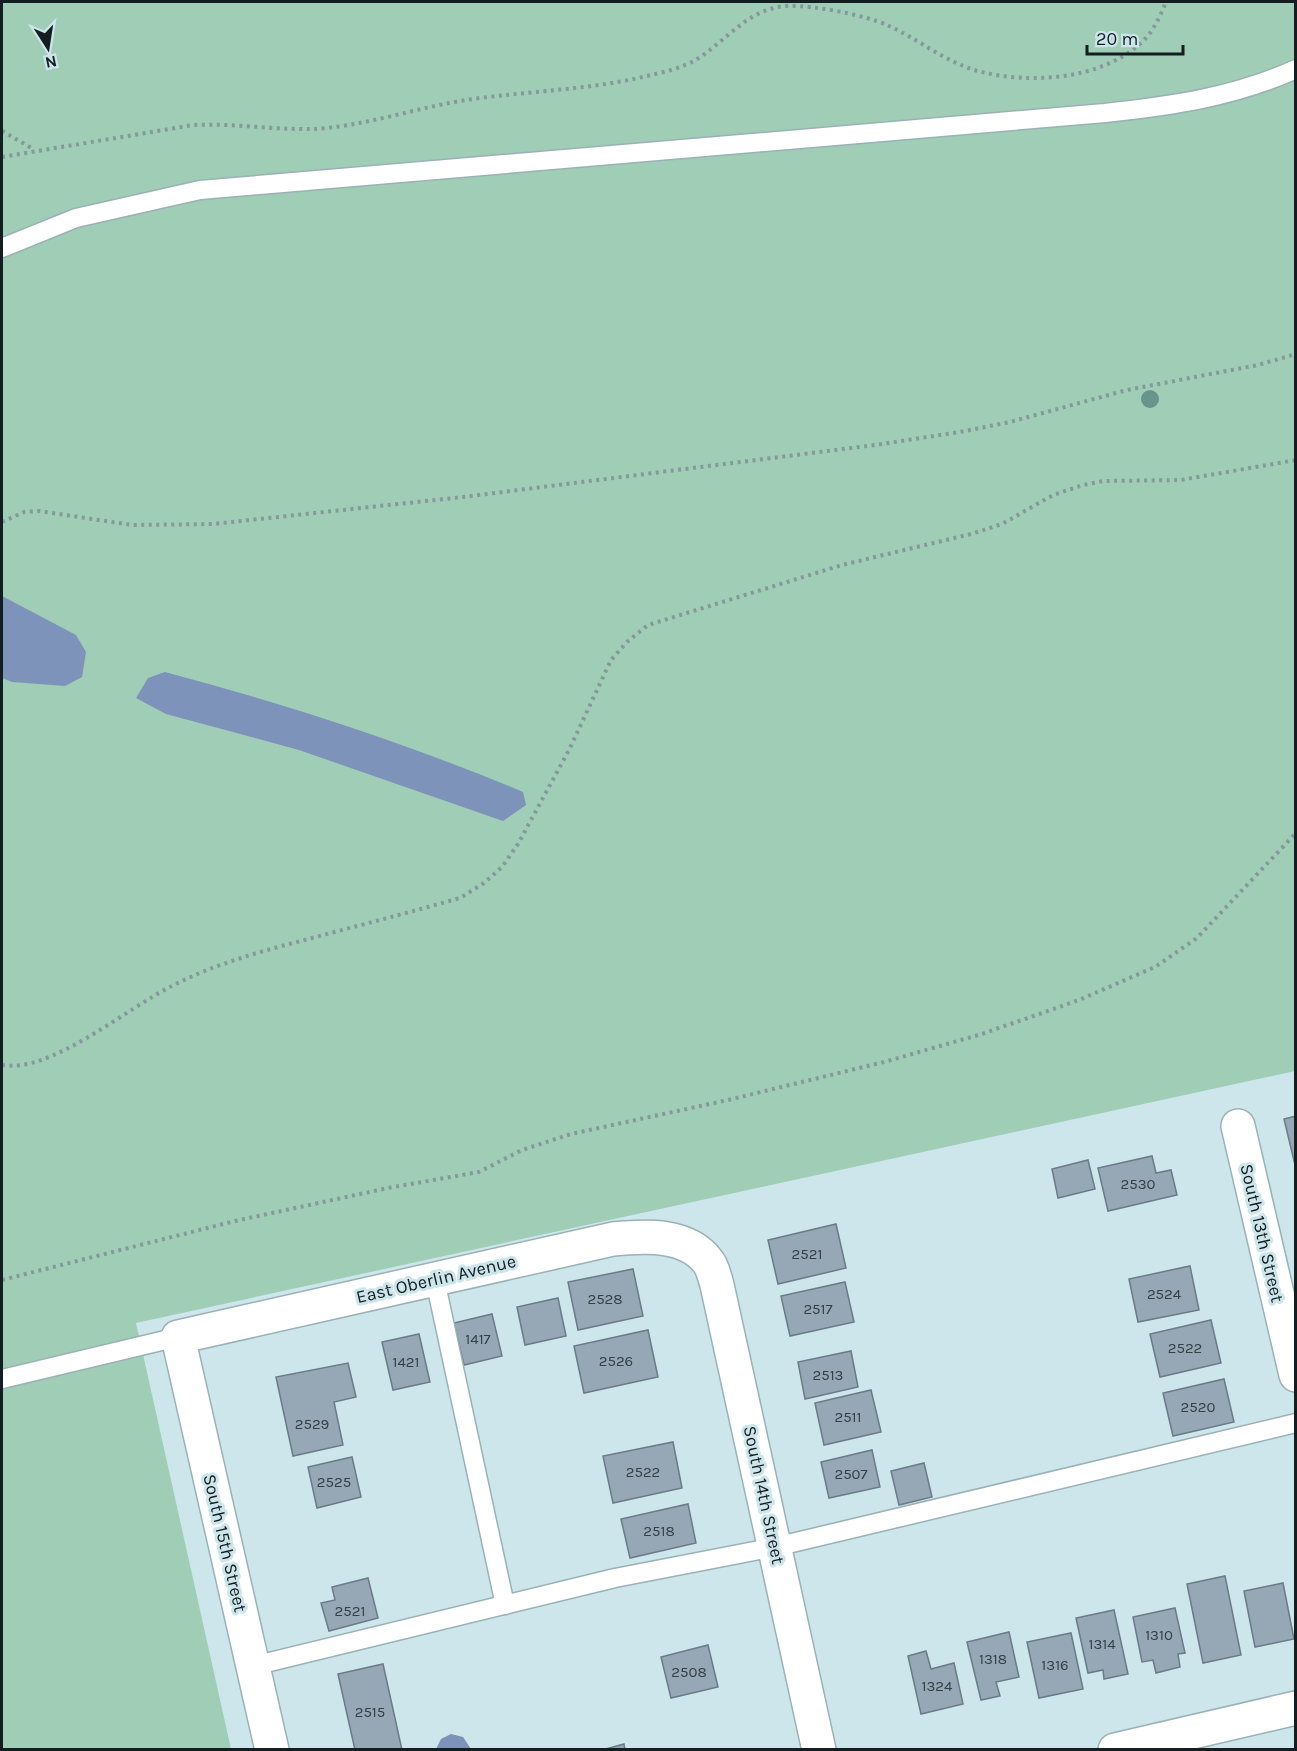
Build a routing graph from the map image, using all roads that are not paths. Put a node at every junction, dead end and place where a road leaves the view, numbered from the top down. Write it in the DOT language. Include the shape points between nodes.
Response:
graph roads {
  1 [pos="1296,69"];
  2 [pos="2,248"];
  3 [pos="1238,1126"];
  4 [pos="694,1248"];
  5 [pos="435,1280"];
  6 [pos="178,1337"];
  7 [pos="1296,1375"];
  8 [pos="2,1379"];
  9 [pos="1296,1423"];
  10 [pos="775,1547"];
  11 [pos="505,1605"];
  12 [pos="253,1666"];
  13 [pos="1296,1708"];
  14 [pos="272,1749"];
  15 [pos="819,1749"];
  16 [pos="1115,1749"];
  1 -- 2 [label="lane" via="1259,84 1201,99 1105,113 200,190 76,218"];
  3 -- 7 [label="street, South 13th Street"];
  4 -- 5 [label="street, East Oberlin Avenue" via="644,1236 613,1239"];
  4 -- 10 [label="street, South 14th Street" via="709,1263 717,1285"];
  5 -- 6 [label="street, East Oberlin Avenue"];
  5 -- 11 [label="lane"];
  6 -- 8 [label="lane"];
  6 -- 12 [label="street, South 15th Street"];
  9 -- 10 [label="lane"];
  10 -- 11 [label="lane" via="615,1578"];
  10 -- 15 [label="street, South 14th Street"];
  11 -- 12 [label="lane"];
  12 -- 14 [label="street, South 15th Street"];
  13 -- 16 [label="street"];
}
